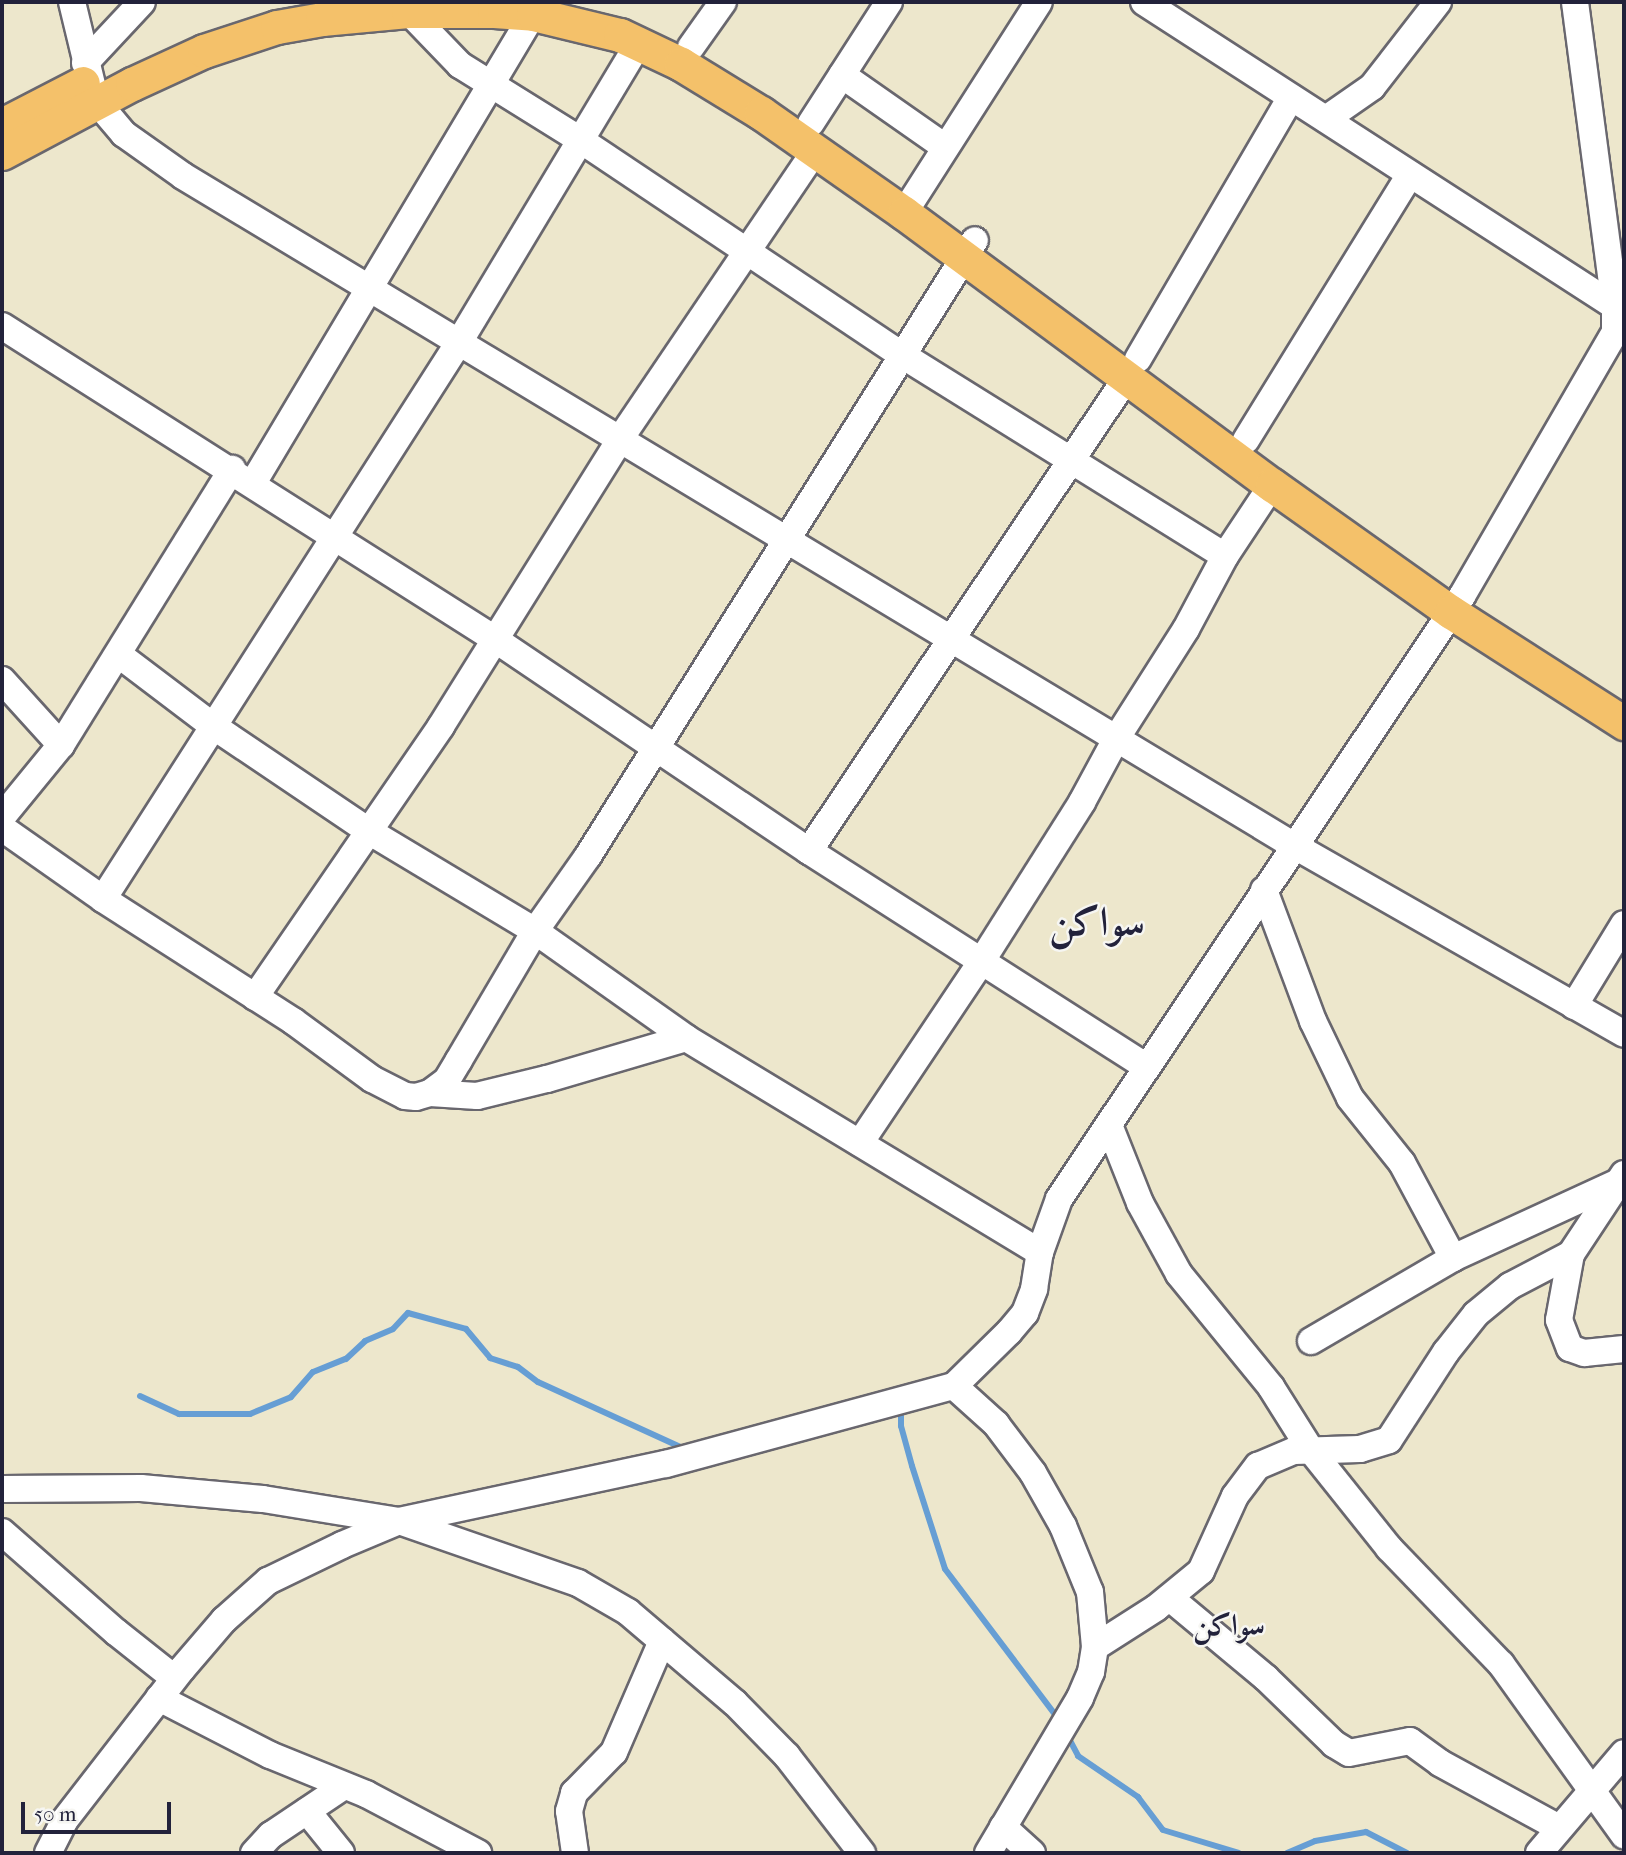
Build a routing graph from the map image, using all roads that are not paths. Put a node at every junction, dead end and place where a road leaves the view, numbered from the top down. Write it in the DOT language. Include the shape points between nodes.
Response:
graph roads {
  1 [pos="72,2"];
  2 [pos="142,2"];
  3 [pos="294,2"];
  4 [pos="564,2"];
  5 [pos="723,2"];
  6 [pos="889,2"];
  7 [pos="1039,2"];
  8 [pos="1144,2"];
  9 [pos="1438,2"];
  10 [pos="1576,2"];
  11 [pos="358,9"];
  12 [pos="408,12"];
  13 [pos="533,14"];
  14 [pos="639,43"];
  15 [pos="691,47"];
  16 [pos="842,75"];
  17 [pos="90,81"];
  18 [pos="491,84"];
  19 [pos="1291,97"];
  20 [pos="1326,119"];
  21 [pos="2,125"];
  22 [pos="813,137"];
  23 [pos="579,139"];
  24 [pos="946,147"];
  25 [pos="2,153"];
  26 [pos="1410,174"];
  27 [pos="909,204"];
  28 [pos="968,249"];
  29 [pos="747,251"];
  30 [pos="368,286"];
  31 [pos="1620,309"];
  32 [pos="2,326"];
  33 [pos="458,344"];
  34 [pos="902,355"];
  35 [pos="1133,368"];
  36 [pos="620,439"];
  37 [pos="1246,440"];
  38 [pos="1073,460"];
  39 [pos="242,476"];
  40 [pos="1272,485"];
  41 [pos="334,535"];
  42 [pos="787,541"];
  43 [pos="1225,556"];
  44 [pos="1457,604"];
  45 [pos="950,637"];
  46 [pos="493,638"];
  47 [pos="118,654"];
  48 [pos="2,680"];
  49 [pos="1624,697"];
  50 [pos="1624,723"];
  51 [pos="213,726"];
  52 [pos="1116,739"];
  53 [pos="61,745"];
  54 [pos="656,749"];
  55 [pos="2,817"];
  56 [pos="2,828"];
  57 [pos="367,830"];
  58 [pos="1293,845"];
  59 [pos="809,851"];
  60 [pos="1264,890"];
  61 [pos="103,899"];
  62 [pos="1624,924"];
  63 [pos="536,931"];
  64 [pos="981,962"];
  65 [pos="255,997"];
  66 [pos="1574,1006"];
  67 [pos="1624,1034"];
  68 [pos="686,1038"];
  69 [pos="1147,1067"];
  70 [pos="430,1093"];
  71 [pos="1109,1125"];
  72 [pos="860,1143"];
  73 [pos="1621,1178"];
  74 [pos="1040,1252"];
  75 [pos="1571,1254"];
  76 [pos="1453,1258"];
  77 [pos="1311,1341"];
  78 [pos="1624,1349"];
  79 [pos="954,1386"];
  80 [pos="1310,1449"];
  81 [pos="2,1489"];
  82 [pos="399,1521"];
  83 [pos="2,1532"];
  84 [pos="1170,1598"];
  85 [pos="662,1641"];
  86 [pos="1094,1647"];
  87 [pos="167,1688"];
  88 [pos="1624,1753"];
  89 [pos="344,1786"];
  90 [pos="1594,1791"];
  91 [pos="307,1811"];
  92 [pos="1003,1827"];
  93 [pos="1559,1828"];
  94 [pos="1624,1835"];
  95 [pos="48,1853"];
  96 [pos="254,1853"];
  97 [pos="341,1853"];
  98 [pos="478,1853"];
  99 [pos="575,1853"];
  100 [pos="862,1853"];
  101 [pos="988,1853"];
  102 [pos="1032,1853"];
  103 [pos="1539,1853"];
  1 -- 17 [label="street"];
  2 -- 17 [label="street"];
  3 -- 17 [label="main road" via="190,34"];
  4 -- 15 [label="main road" via="598,8"];
  5 -- 15 [label="street"];
  6 -- 16 [label="street"];
  7 -- 24 [label="street"];
  8 -- 19 [label="street"];
  9 -- 20 [label="street" via="1372,87"];
  10 -- 31 [label="street"];
  11 -- 12 [label="main road"];
  11 -- 17 [label="main road" via="277,27"];
  12 -- 13 [label="main road"];
  12 -- 18 [label="street" via="446,52"];
  13 -- 14 [label="main road"];
  13 -- 18 [label="street"];
  14 -- 22 [label="main road" via="761,113"];
  14 -- 23 [label="street"];
  15 -- 22 [label="main road"];
  16 -- 22 [label="street"];
  16 -- 24 [label="street"];
  17 -- 21 [label="main road"];
  17 -- 25 [label="main road"];
  17 -- 30 [label="street" via="124,134 183,176"];
  18 -- 23 [label="street"];
  18 -- 30 [label="street"];
  19 -- 20 [label="street"];
  19 -- 35 [label="street"];
  20 -- 26 [label="street"];
  22 -- 27 [label="main road"];
  22 -- 29 [label="street"];
  23 -- 29 [label="street"];
  23 -- 33 [label="street"];
  24 -- 27 [label="street"];
  26 -- 31 [label="street"];
  26 -- 37 [label="street"];
  27 -- 28 [label="main road"];
  28 -- 34 [label="street"];
  28 -- 35 [label="main road"];
  29 -- 34 [label="street"];
  29 -- 36 [label="street"];
  30 -- 33 [label="street"];
  30 -- 39 [label="street"];
  31 -- 44 [label="street" via="1603,358"];
  32 -- 39 [label="street"];
  33 -- 36 [label="street"];
  33 -- 41 [label="street"];
  34 -- 38 [label="street"];
  34 -- 42 [label="street"];
  35 -- 37 [label="main road"];
  35 -- 38 [label="street"];
  35 -- 40 [label="main road"];
  36 -- 42 [label="street"];
  36 -- 46 [label="street"];
  37 -- 44 [label="main road"];
  38 -- 43 [label="street"];
  38 -- 45 [label="street"];
  39 -- 41 [label="street"];
  39 -- 47 [label="street"];
  40 -- 43 [label="street"];
  40 -- 44 [label="main road"];
  41 -- 46 [label="street"];
  41 -- 51 [label="street"];
  42 -- 45 [label="street"];
  42 -- 54 [label="street"];
  43 -- 52 [label="street" via="1180,639"];
  44 -- 49 [label="main road"];
  44 -- 50 [label="main road"];
  44 -- 58 [label="street"];
  45 -- 52 [label="street"];
  45 -- 59 [label="street"];
  46 -- 54 [label="street"];
  46 -- 57 [label="street" via="441,726"];
  47 -- 51 [label="street"];
  47 -- 53 [label="street"];
  48 -- 53 [label="street"];
  51 -- 57 [label="street"];
  51 -- 61 [label="street"];
  52 -- 58 [label="street"];
  52 -- 64 [label="street" via="1082,802"];
  53 -- 55 [label="street"];
  54 -- 59 [label="street"];
  54 -- 63 [label="street"];
  56 -- 61 [label="street"];
  57 -- 63 [label="street"];
  57 -- 65 [label="street"];
  58 -- 60 [label="street"];
  58 -- 66 [label="street"];
  59 -- 64 [label="street"];
  60 -- 69 [label="street"];
  60 -- 76 [label="street" via="1313,1021 1350,1098 1402,1163"];
  61 -- 65 [label="street"];
  62 -- 66 [label="street"];
  63 -- 68 [label="street"];
  63 -- 70 [label="street" via="447,1080"];
  64 -- 69 [label="street"];
  64 -- 72 [label="street"];
  65 -- 70 [label="street" via="372,1079 405,1096"];
  66 -- 67 [label="street"];
  68 -- 70 [label="street" via="477,1096"];
  68 -- 72 [label="street"];
  69 -- 71 [label="street"];
  71 -- 74 [label="street" via="1059,1199"];
  71 -- 80 [label="street" via="1140,1203 1179,1274 1271,1387"];
  72 -- 74 [label="street"];
  73 -- 75 [label="street"];
  73 -- 76 [label="street"];
  74 -- 79 [label="street" via="1025,1313"];
  75 -- 78 [label="street" via="1559,1320 1566,1342 1584,1353"];
  75 -- 80 [label="street" via="1510,1286 1476,1314 1389,1440 1360,1449"];
  76 -- 77 [label="street"];
  79 -- 82 [label="street" via="666,1464"];
  79 -- 86 [label="street" via="996,1424 1033,1473 1063,1526 1090,1592"];
  80 -- 84 [label="street" via="1258,1466 1235,1496 1201,1571"];
  80 -- 90 [label="street" via="1389,1548 1502,1664"];
  81 -- 82 [label="street" via="141,1488 263,1499"];
  82 -- 85 [label="street" via="578,1583 628,1612"];
  82 -- 87 [label="street" via="268,1581 224,1620"];
  83 -- 87 [label="street" via="116,1632"];
  84 -- 86 [label="street"];
  84 -- 93 [label="street" via="1349,1753 1410,1741 1440,1763"];
  85 -- 99 [label="street" via="614,1752 574,1793 569,1811"];
  85 -- 100 [label="street" via="787,1755"];
  86 -- 92 [label="street" via="1091,1672 1080,1698"];
  87 -- 89 [label="street" via="270,1755"];
  87 -- 95 [label="street" via="64,1821"];
  88 -- 90 [label="street"];
  89 -- 91 [label="street"];
  89 -- 98 [label="street"];
  90 -- 93 [label="street"];
  90 -- 94 [label="street"];
  91 -- 96 [label="street" via="271,1835"];
  91 -- 97 [label="street"];
  92 -- 101 [label="street"];
  92 -- 102 [label="street"];
  93 -- 103 [label="street"];
}
